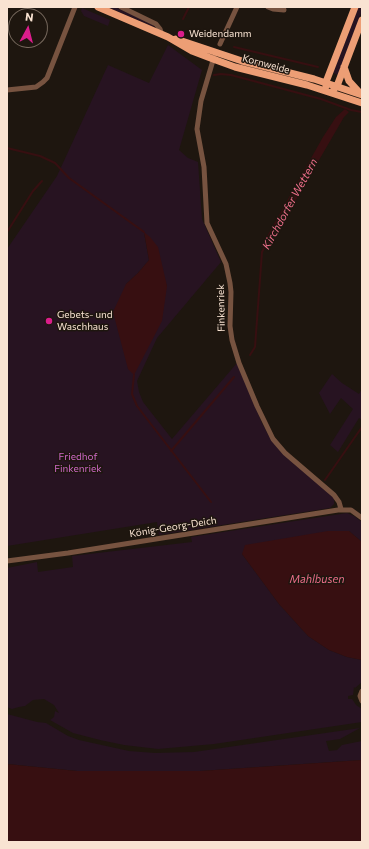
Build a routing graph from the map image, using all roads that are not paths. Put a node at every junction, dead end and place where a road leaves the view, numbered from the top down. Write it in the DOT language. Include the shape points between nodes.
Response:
graph roads {
  1 [pos="75,7"];
  2 [pos="98,7"];
  3 [pos="121,7"];
  4 [pos="237,7"];
  5 [pos="268,7"];
  6 [pos="355,7"];
  7 [pos="127,8"];
  8 [pos="284,10"];
  9 [pos="362,20"];
  10 [pos="165,36"];
  11 [pos="220,44"];
  12 [pos="214,56"];
  13 [pos="344,66"];
  14 [pos="326,82"];
  15 [pos="337,86"];
  16 [pos="7,90"];
  17 [pos="329,92"];
  18 [pos="362,95"];
  19 [pos="362,103"];
  20 [pos="341,509"];
  21 [pos="362,518"];
  22 [pos="7,561"];
  23 [pos="362,691"];
  24 [pos="362,701"];
  1 -- 16 [label="street" via="47,78 36,87"];
  2 -- 10 [label="main road, Kornweide"];
  3 -- 7 [label="street"];
  4 -- 11 [label="street"];
  5 -- 8 [label="street" via="273,10"];
  6 -- 14 [label="main road"];
  7 -- 10 [label="street" via="156,24"];
  9 -- 13 [label="main road"];
  10 -- 12 [label="main road, Kornweide"];
  12 -- 14 [label="main road, Kornweide"];
  12 -- 17 [label="main road, Kornweide" via="235,67"];
  12 -- 20 [label="street, Finkenriek" via="201,101 197,129 205,174 207,223 226,264 231,288 232,340 257,406 273,439 334,495"];
  13 -- 15 [label="main road"];
  13 -- 18 [label="main road" via="349,81"];
  14 -- 15 [label="main road, Kornweide"];
  14 -- 17 [label="main road"];
  15 -- 17 [label="main road"];
  15 -- 18 [label="main road, Kornweide"];
  17 -- 19 [label="main road, Kornweide"];
  20 -- 21 [label="street" via="351,510"];
  20 -- 22 [label="street, König-Georg-Deich"];
  23 -- 24 [label="street"];
}
